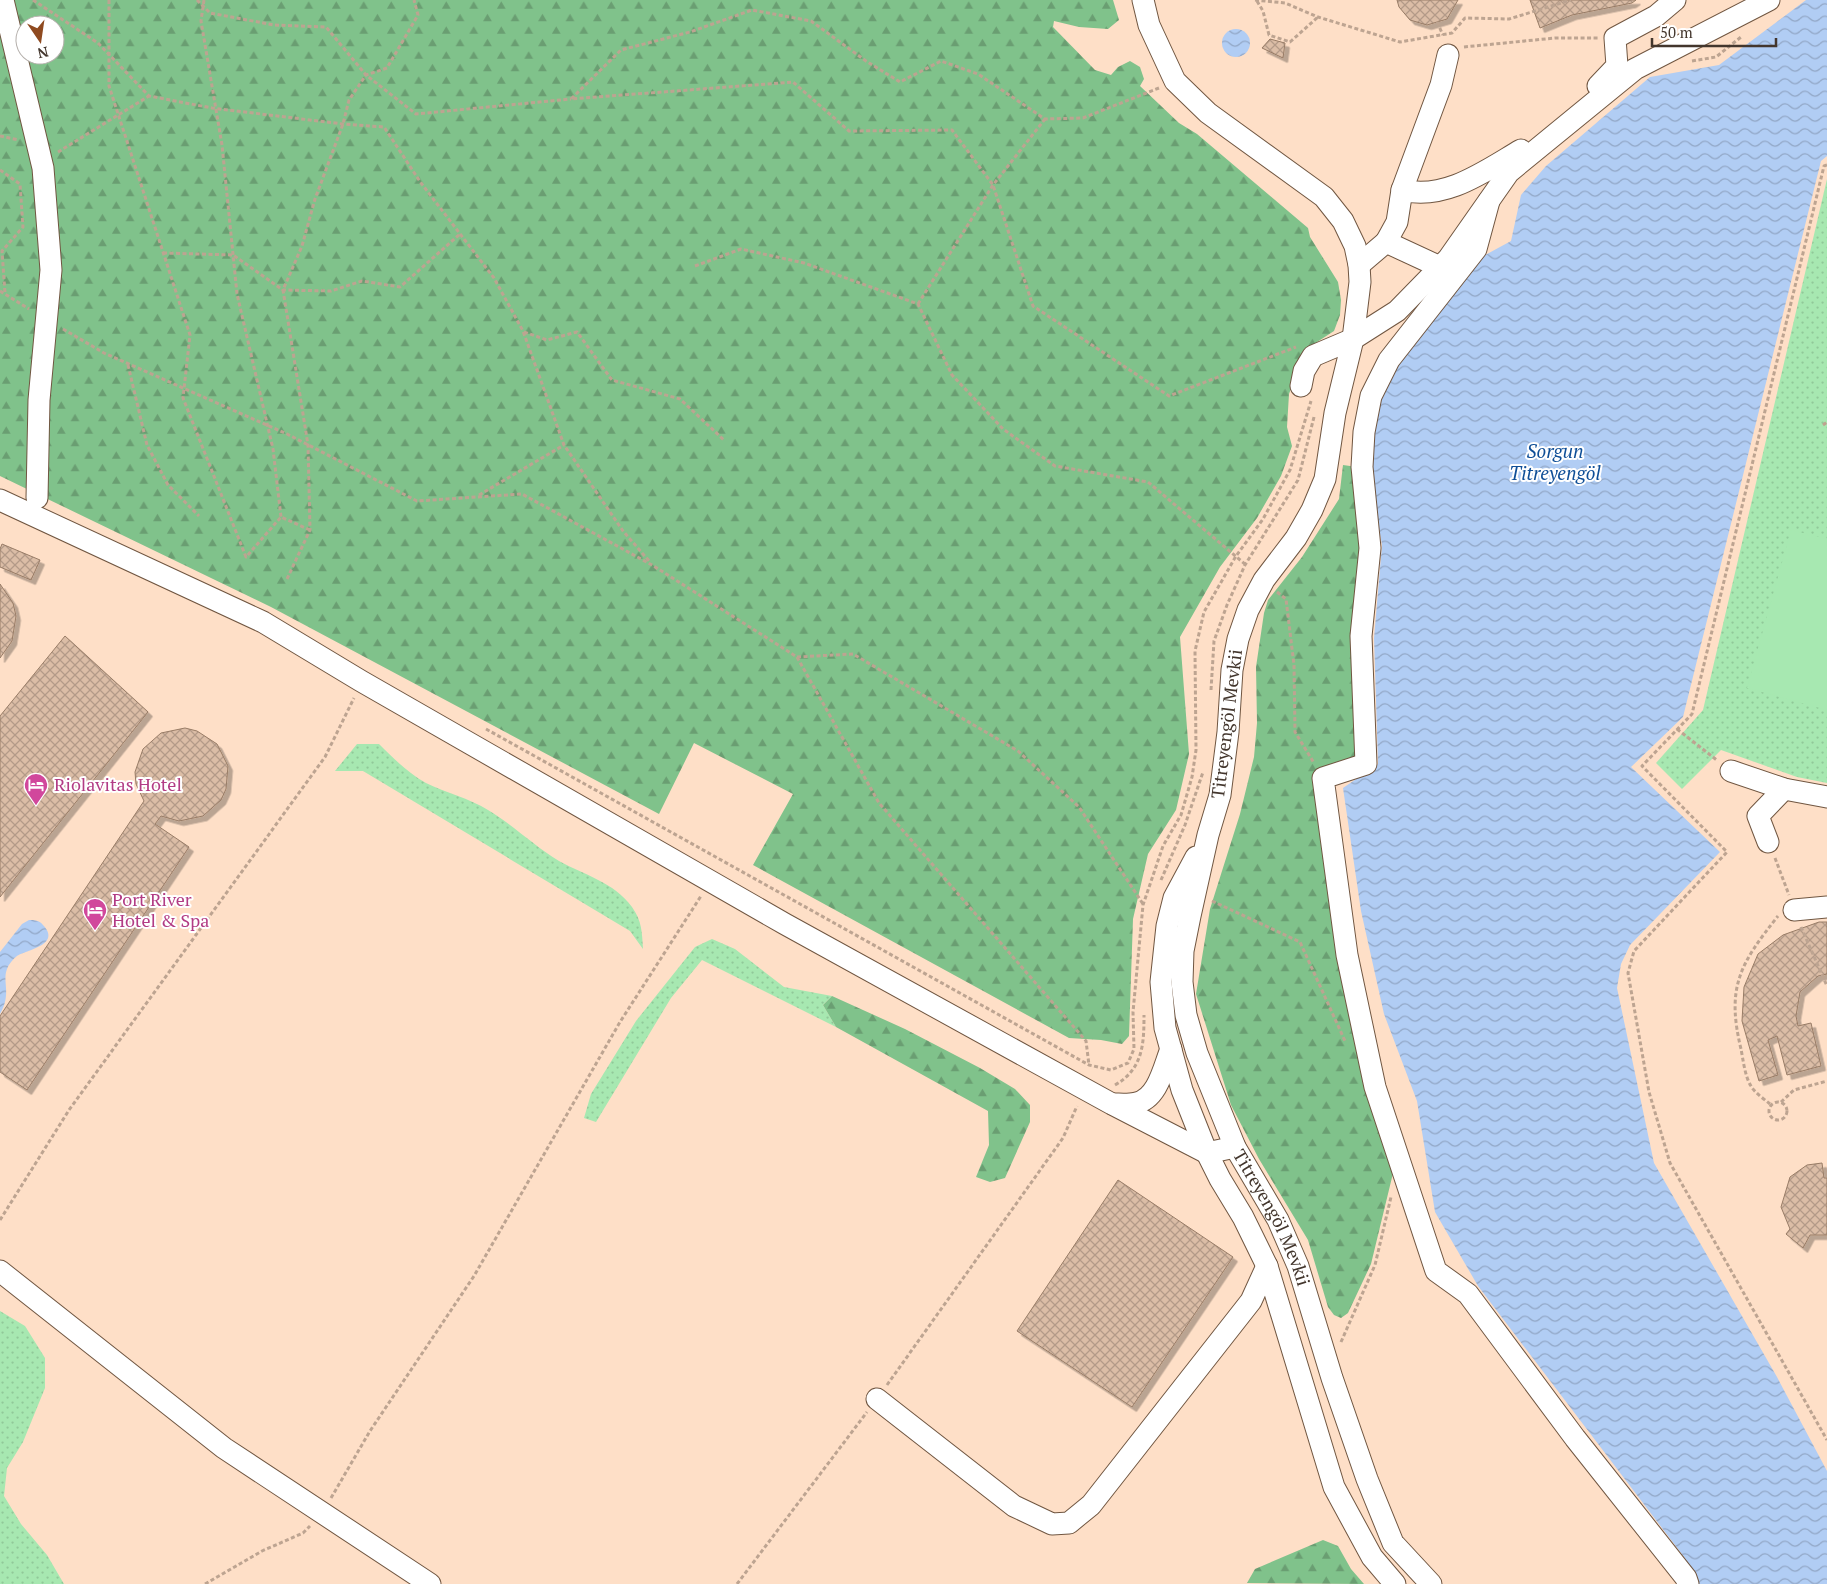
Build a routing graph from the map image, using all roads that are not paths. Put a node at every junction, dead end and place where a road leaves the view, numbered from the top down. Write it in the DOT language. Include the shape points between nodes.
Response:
graph roads {
  1 [pos="3,0"];
  2 [pos="1143,0"];
  3 [pos="1675,0"];
  4 [pos="1769,0"];
  5 [pos="1448,55"];
  6 [pos="1402,190"];
  7 [pos="1489,201"];
  8 [pos="1386,242"];
  9 [pos="1359,265"];
  10 [pos="1440,267"];
  11 [pos="1353,339"];
  12 [pos="1307,389"];
  13 [pos="37,498"];
  14 [pos="0,500"];
  15 [pos="1731,771"];
  16 [pos="1784,789"];
  17 [pos="1827,797"];
  18 [pos="1208,835"];
  19 [pos="1768,842"];
  20 [pos="1827,907"];
  21 [pos="1794,910"];
  22 [pos="1170,1049"];
  23 [pos="1112,1104"];
  24 [pos="1235,1147"];
  25 [pos="1207,1153"];
  26 [pos="1267,1266"];
  27 [pos="0,1271"];
  28 [pos="877,1399"];
  29 [pos="430,1584"];
  30 [pos="1395,1584"];
  31 [pos="1431,1584"];
  32 [pos="1688,1584"];
  1 -- 13 [label="street" via="43,168 51,270 39,400"];
  2 -- 9 [label="street, Titreyengöl Mevkii" via="1149,25 1175,80 1208,113 1324,197 1343,221 1355,246"];
  3 -- 6 [label="street" via="1656,16 1615,38 1617,66 1587,98 1530,145 1470,180 1436,192"];
  4 -- 7 [label="street" via="1635,69 1509,172"];
  5 -- 6 [label="street" via="1441,85"];
  6 -- 8 [label="street" via="1397,222"];
  7 -- 10 [label="street"];
  7 -- 32 [label="street" via="1476,249 1389,360 1371,396 1364,432 1362,467 1370,548 1361,636 1366,764 1323,778 1347,955 1375,1087 1436,1271 1468,1294 1574,1438"];
  8 -- 9 [label="street"];
  8 -- 10 [label="street"];
  9 -- 11 [label="street, Titreyengöl Mevkii"];
  10 -- 11 [label="street" via="1397,311"];
  11 -- 12 [label="street" via="1313,356 1304,371"];
  11 -- 18 [label="street, Titreyengöl Mevkii" via="1335,413 1325,479 1296,538 1264,580 1248,610 1238,639 1232,670 1225,764"];
  14 -- 23 [label="street" via="263,622 710,881"];
  15 -- 16 [label="street"];
  16 -- 17 [label="street"];
  16 -- 19 [label="street" via="1758,816"];
  18 -- 22 [label="street, Titreyengöl Mevkii" via="1174,898 1166,926 1160,982 1161,1009"];
  18 -- 24 [label="street, Titreyengöl Mevkii" via="1183,951 1182,982 1186,1014 1198,1052"];
  20 -- 21 [label="street"];
  22 -- 23 [label="street" via="1151,1094 1138,1103"];
  22 -- 25 [label="street, Titreyengöl Mevkii"];
  23 -- 25 [label="street"];
  24 -- 25 [label="street"];
  24 -- 31 [label="street, Titreyengöl Mevkii" via="1278,1220 1298,1266 1335,1387 1393,1543"];
  25 -- 26 [label="street, Titreyengöl Mevkii"];
  26 -- 28 [label="street" via="1251,1301 1091,1505 1069,1523 1052,1524 1014,1506"];
  26 -- 30 [label="street, Titreyengöl Mevkii" via="1334,1487 1372,1557"];
  27 -- 29 [label="street" via="224,1448"];
}
